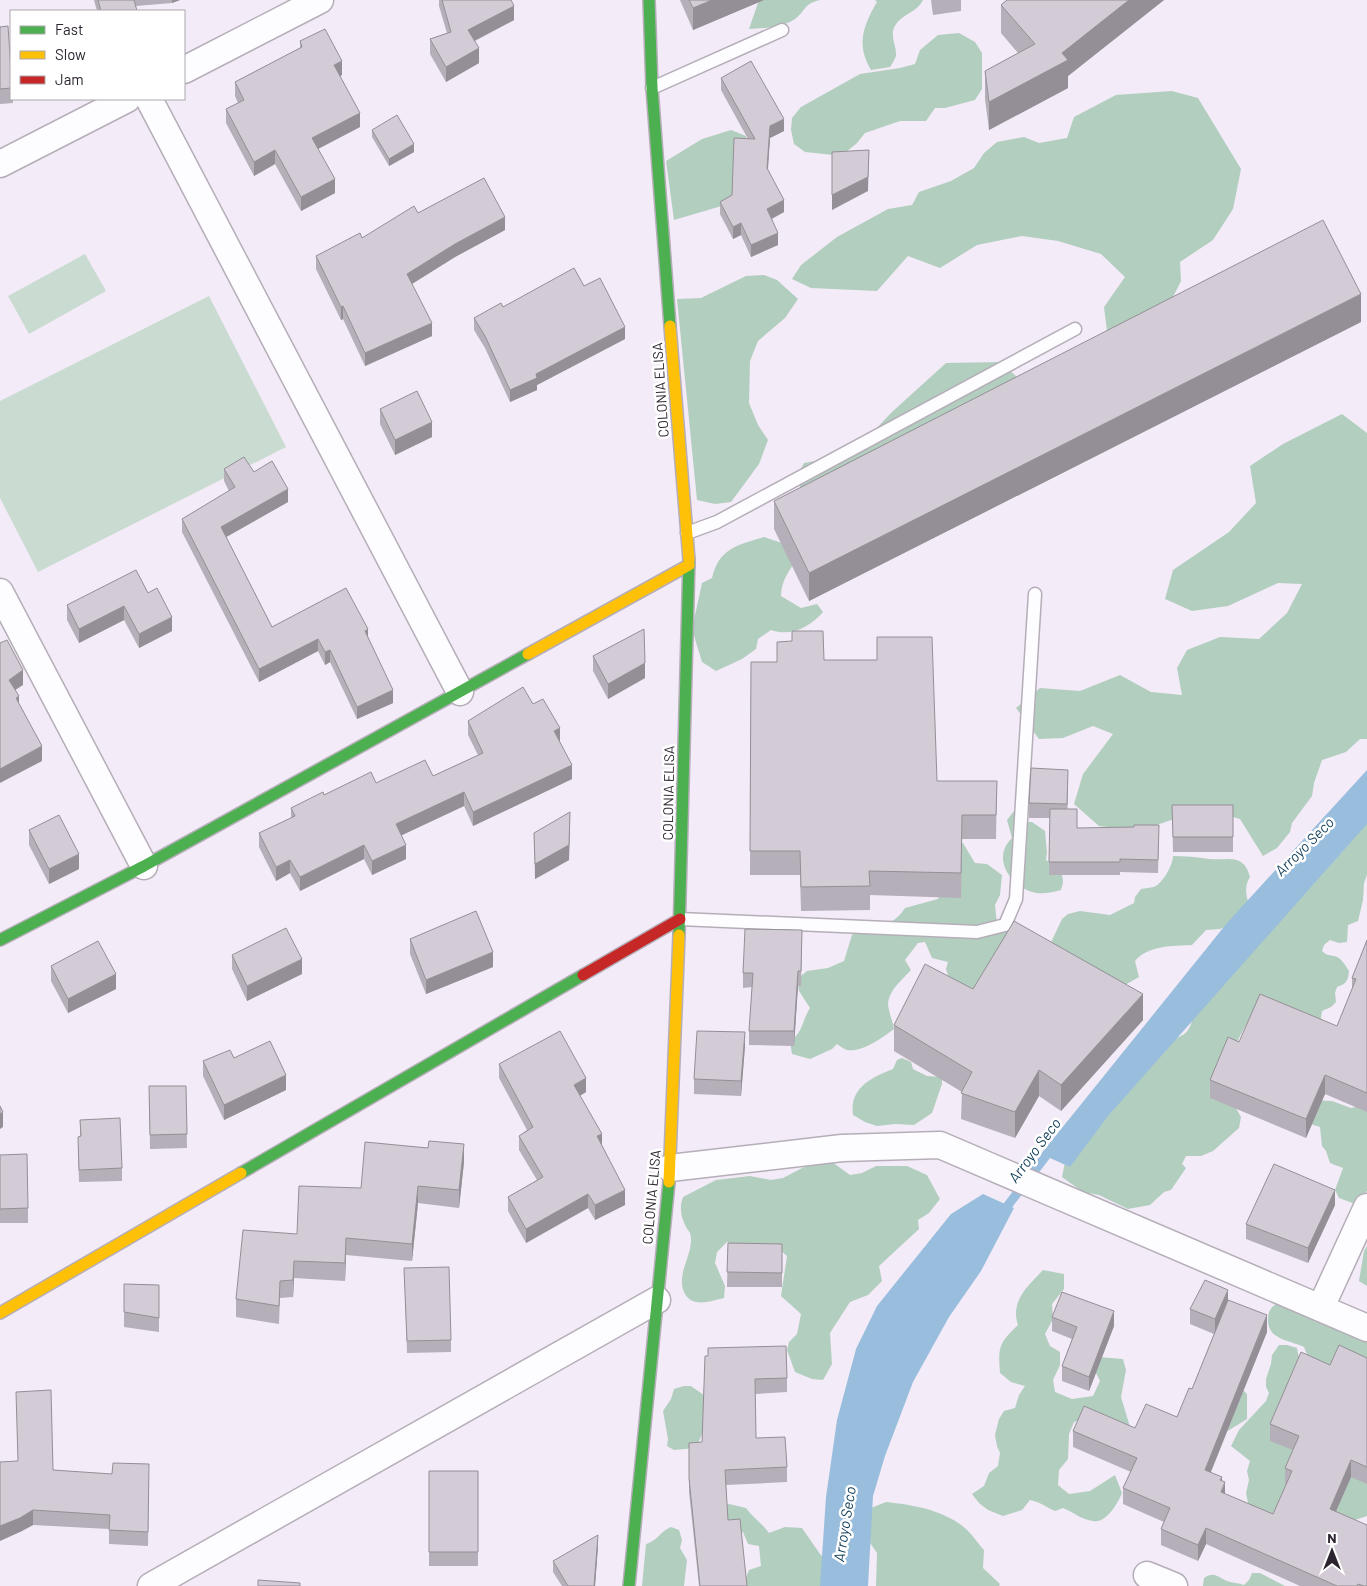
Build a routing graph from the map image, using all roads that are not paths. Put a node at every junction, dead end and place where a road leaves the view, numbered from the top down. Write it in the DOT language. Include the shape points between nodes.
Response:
graph roads {
  1 [pos="320,0"];
  2 [pos="650,0"];
  3 [pos="782,30"];
  4 [pos="185,69"];
  5 [pos="652,88"];
  6 [pos="126,100"];
  7 [pos="150,100"];
  8 [pos="0,164"];
  9 [pos="1075,330"];
  10 [pos="687,533"];
  11 [pos="689,565"];
  12 [pos="0,592"];
  13 [pos="1035,594"];
  14 [pos="460,692"];
  15 [pos="144,866"];
  16 [pos="680,919"];
  17 [pos="0,940"];
  18 [pos="670,1168"];
  19 [pos="1367,1207"];
  20 [pos="657,1300"];
  21 [pos="1321,1308"];
  22 [pos="0,1313"];
  23 [pos="1367,1328"];
  24 [pos="1147,1575"];
  25 [pos="151,1586"];
  26 [pos="629,1586"];
  27 [pos="1174,1586"];
  1 -- 4 [label="street"];
  2 -- 5 [label="street, COLONIA ELISA"];
  3 -- 5 [label="lane"];
  5 -- 10 [label="street, COLONIA ELISA"];
  6 -- 8 [label="street"];
  7 -- 14 [label="street"];
  9 -- 10 [label="lane" via="717,522"];
  10 -- 11 [label="street, COLONIA ELISA"];
  11 -- 14 [label="street"];
  11 -- 16 [label="street, COLONIA ELISA"];
  12 -- 15 [label="street"];
  13 -- 16 [label="lane" via="1016,899 1005,925 977,932"];
  14 -- 15 [label="street"];
  15 -- 17 [label="street"];
  16 -- 18 [label="street, COLONIA ELISA"];
  16 -- 22 [label="street"];
  18 -- 20 [label="street, COLONIA ELISA"];
  18 -- 21 [label="street" via="842,1148 940,1145"];
  19 -- 21 [label="street"];
  20 -- 25 [label="street"];
  20 -- 26 [label="street, COLONIA ELISA"];
  21 -- 23 [label="street"];
  24 -- 27 [label="street"];
}
